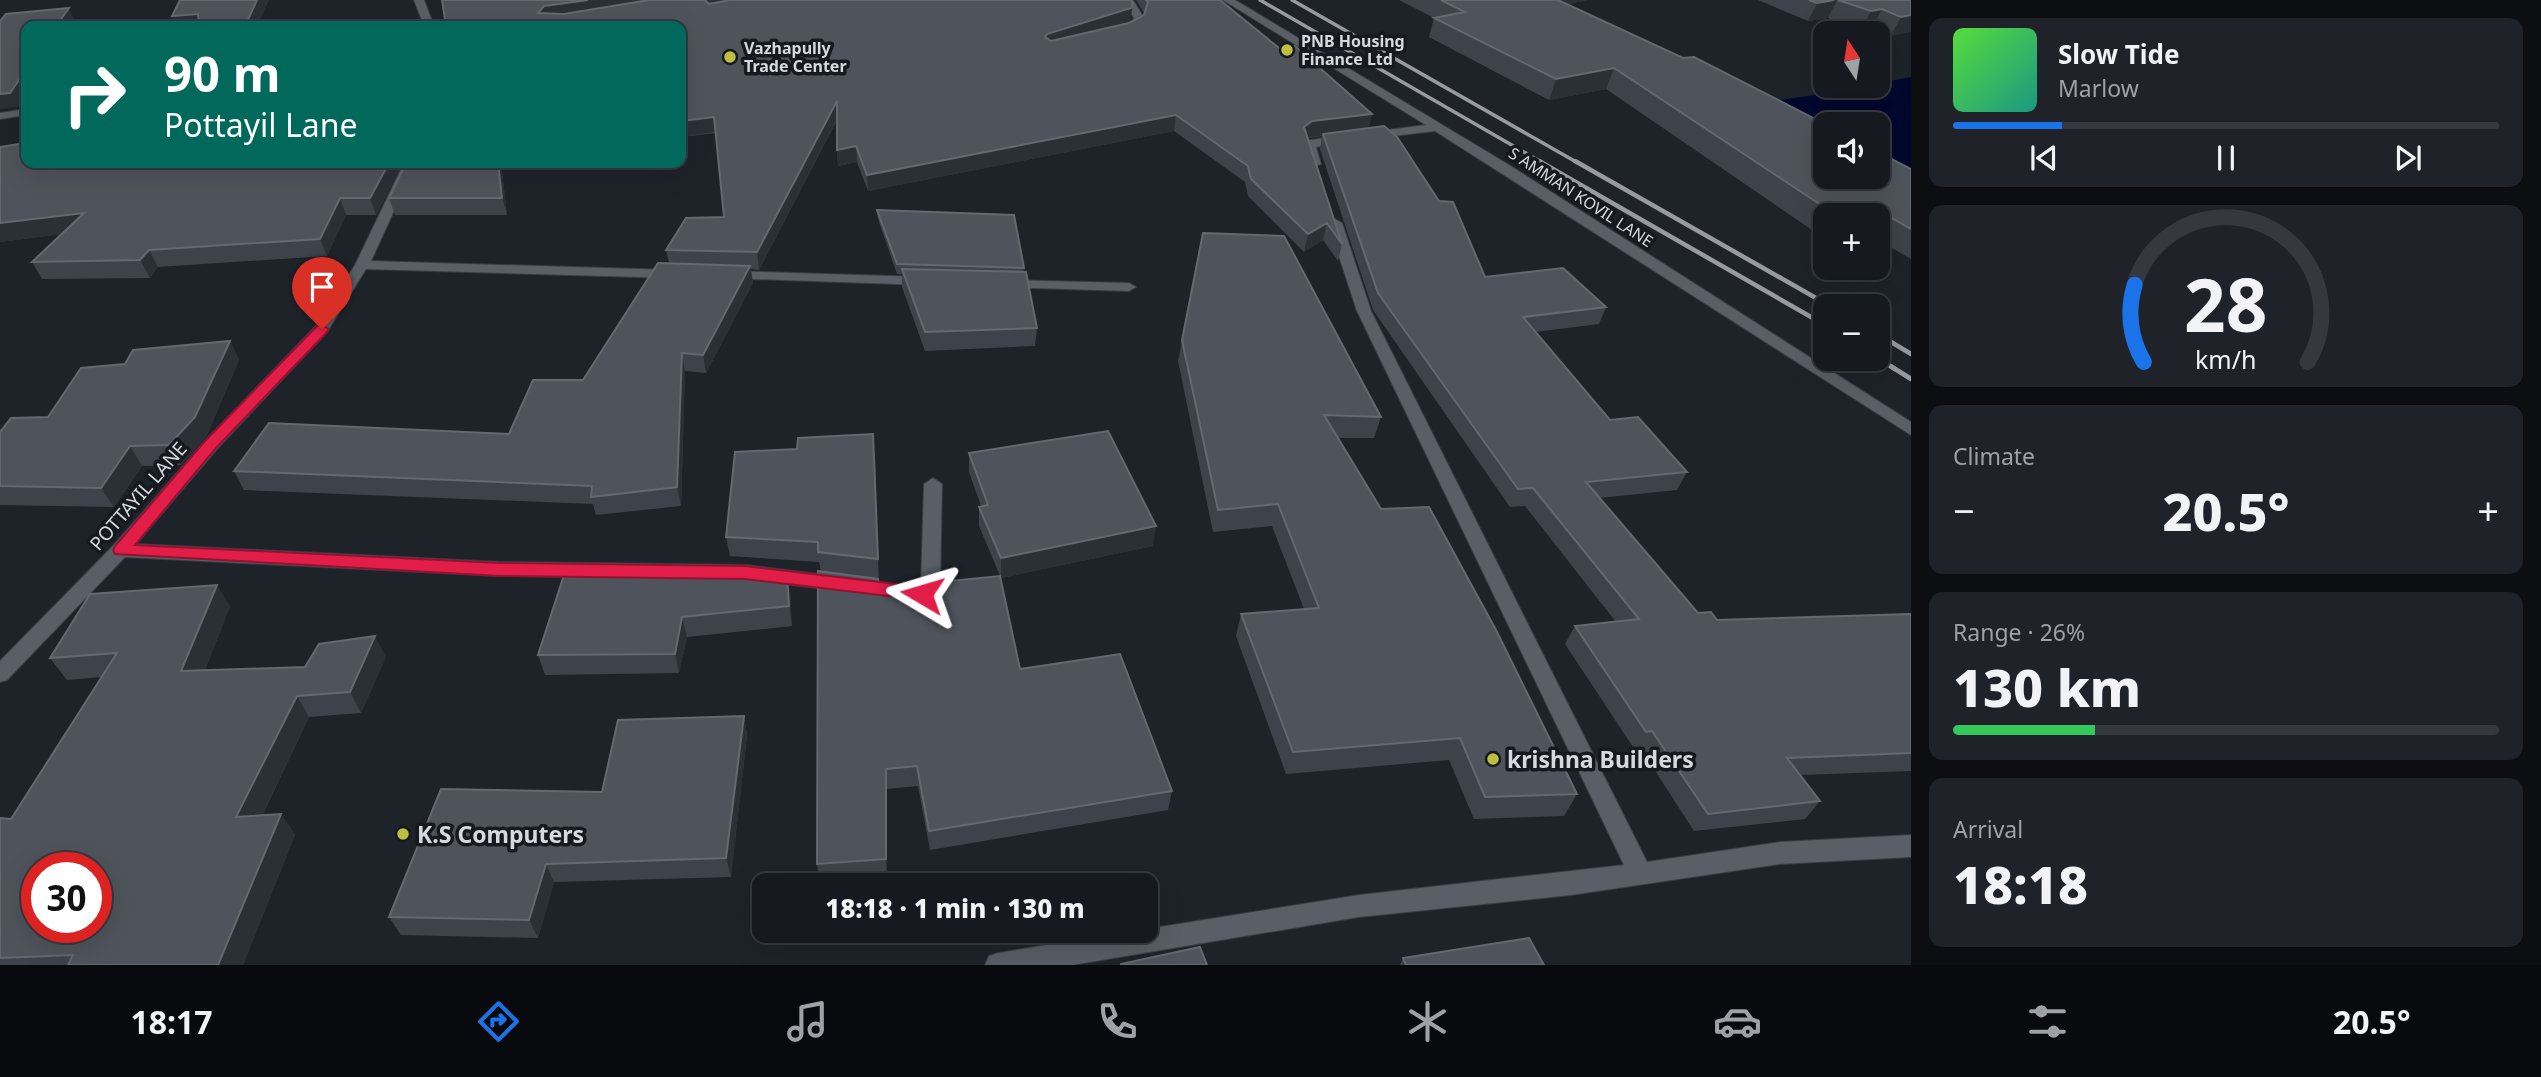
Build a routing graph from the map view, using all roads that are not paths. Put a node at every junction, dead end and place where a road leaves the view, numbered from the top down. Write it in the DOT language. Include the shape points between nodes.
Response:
graph roads {
  1 [pos="419,0"];
  2 [pos="1128,0"];
  3 [pos="1228,0"];
  4 [pos="427,21"];
  5 [pos="1111,36"];
  6 [pos="21,112"];
  7 [pos="0,116"];
  8 [pos="21,123"];
  9 [pos="0,127"];
  10 [pos="1437,127"];
  11 [pos="408,168"];
  12 [pos="1322,183"];
  13 [pos="1330,208"];
  14 [pos="362,265"];
  15 [pos="683,274"];
  16 [pos="711,275"];
  17 [pos="934,282"];
  18 [pos="989,283"];
  19 [pos="1129,287"];
  20 [pos="1911,430"];
  21 [pos="933,484"];
  22 [pos="121,550"];
  23 [pos="854,585"];
  24 [pos="895,590"];
  25 [pos="0,674"];
  26 [pos="1911,846"];
  27 [pos="1640,873"];
  28 [pos="998,965"];
  1 -- 4 [label="street"];
  2 -- 5 [label="street" via="1139,18 1136,26"];
  3 -- 10 [label="street, S AMMAN KOVIL LANE"];
  6 -- 7 [label="street"];
  8 -- 9 [label="street"];
  10 -- 12 [label="street" via="1309,144"];
  10 -- 20 [label="street, S AMMAN KOVIL LANE"];
  11 -- 14 [label="street, POTTAYIL LANE"];
  13 -- 27 [label="street" via="1364,311"];
  14 -- 15 [label="street"];
  14 -- 22 [label="street, POTTAYIL LANE" via="322,329 211,445"];
  16 -- 17 [label="street"];
  18 -- 19 [label="street"];
  21 -- 24 [label="street" via="930,590 922,594"];
  22 -- 23 [label="street" via="500,569 745,572"];
  22 -- 25 [label="street, POTTAYIL LANE"];
  26 -- 27 [label="street" via="1780,853"];
  27 -- 28 [label="street" via="1359,906"];
}
